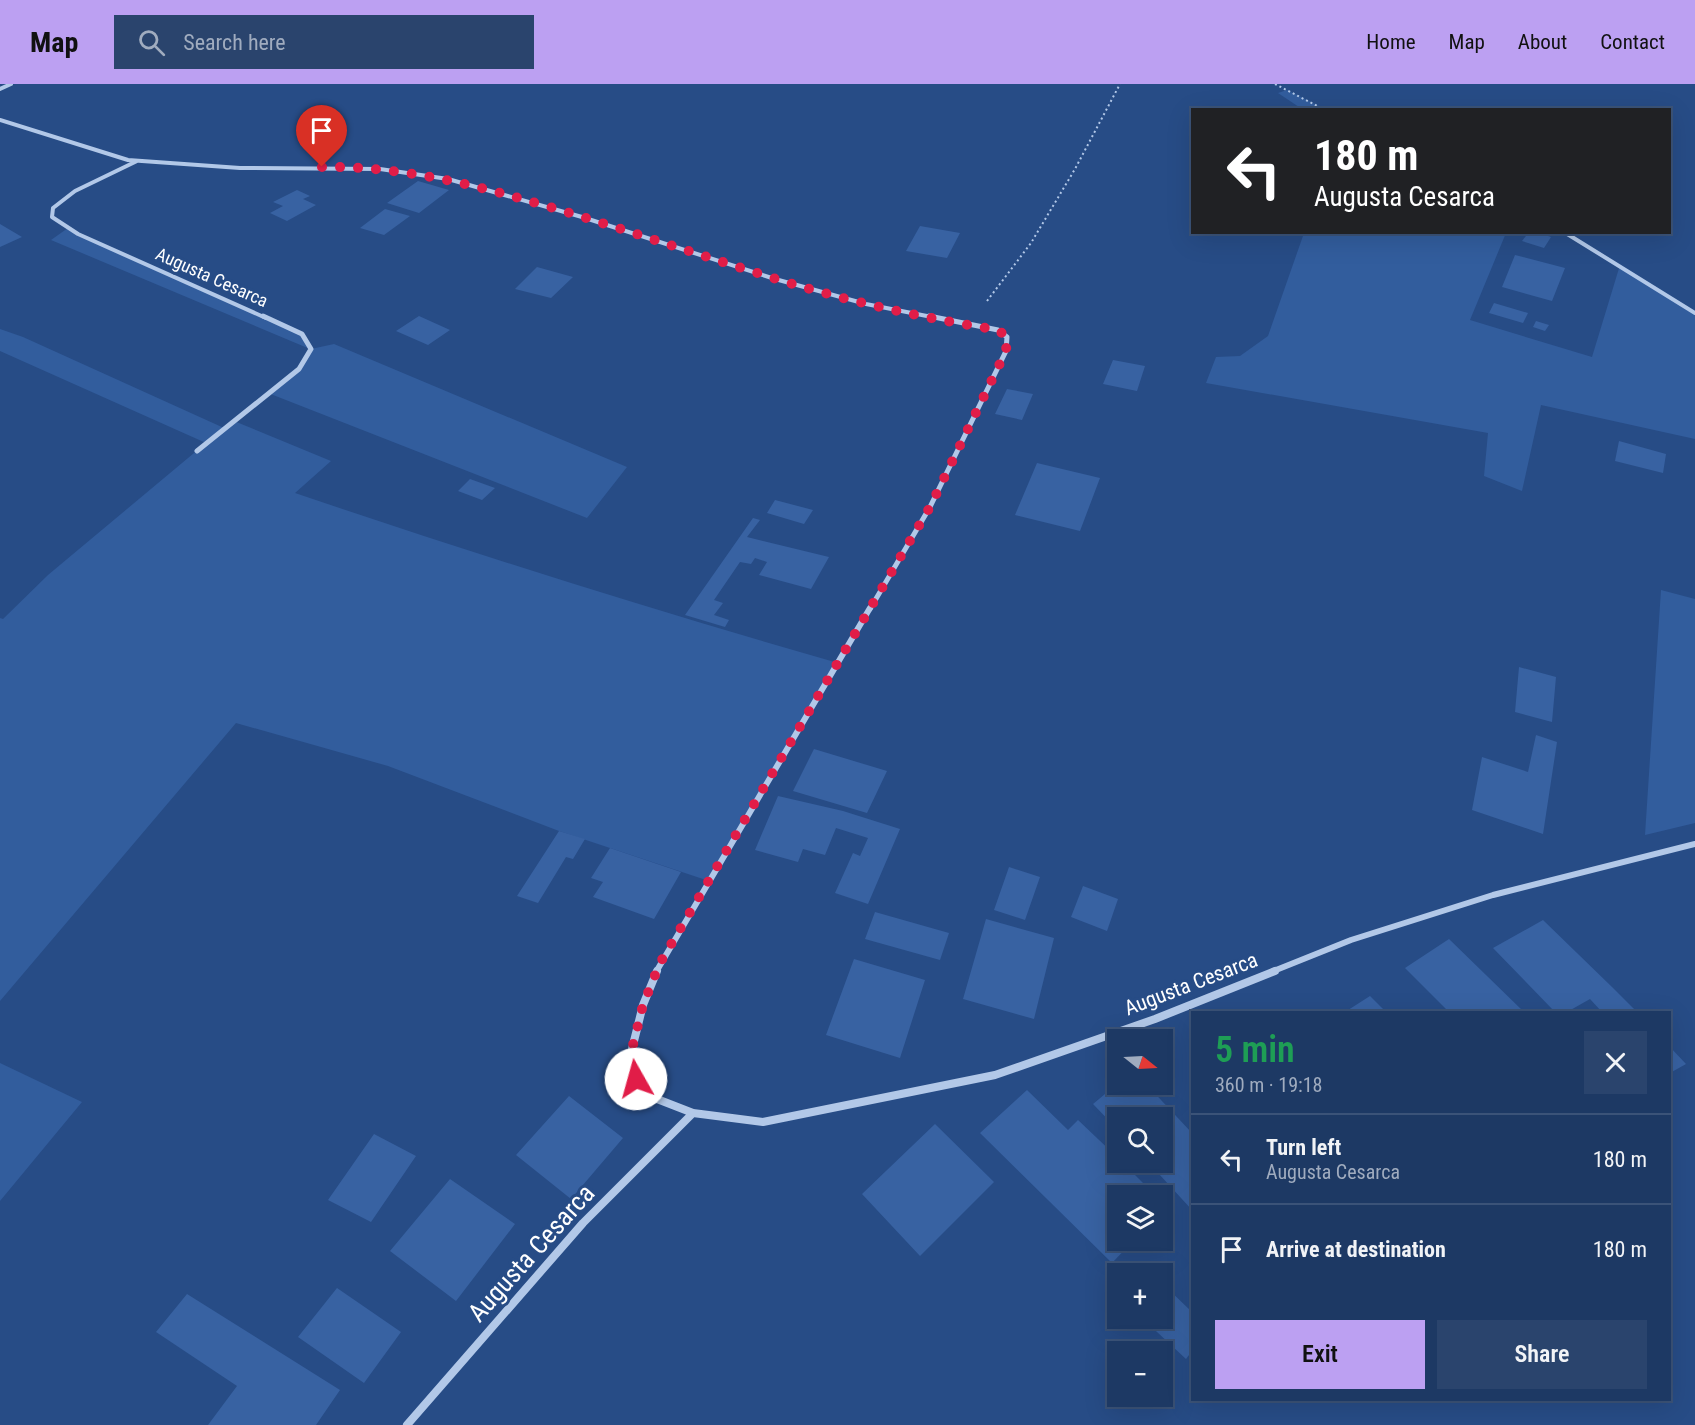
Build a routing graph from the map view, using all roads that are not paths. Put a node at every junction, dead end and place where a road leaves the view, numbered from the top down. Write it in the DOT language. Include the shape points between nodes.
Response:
graph roads {
  1 [pos="11,84"];
  2 [pos="0,89"];
  3 [pos="0,120"];
  4 [pos="137,161"];
  5 [pos="1567,234"];
  6 [pos="1695,313"];
  7 [pos="196,451"];
  8 [pos="1695,844"];
  9 [pos="693,1113"];
  10 [pos="407,1425"];
  1 -- 2 [label="street"];
  3 -- 4 [label="street, Augusta Cesarca"];
  4 -- 7 [label="street, Augusta Cesarca" via="75,191 53,208 52,217 78,234 302,334 311,350 299,369"];
  4 -- 9 [label="street, Augusta Cesarca" via="240,168 380,169 448,179 775,279 866,304 998,330 1007,337 1006,351 930,507 660,963 643,1005 632,1049 636,1079 657,1099"];
  5 -- 6 [label="street"];
  8 -- 9 [label="street, Augusta Cesarca" via="1493,895 1351,939 1155,1019 995,1075 763,1122"];
  9 -- 10 [label="street, Augusta Cesarca" via="583,1223"];
}
